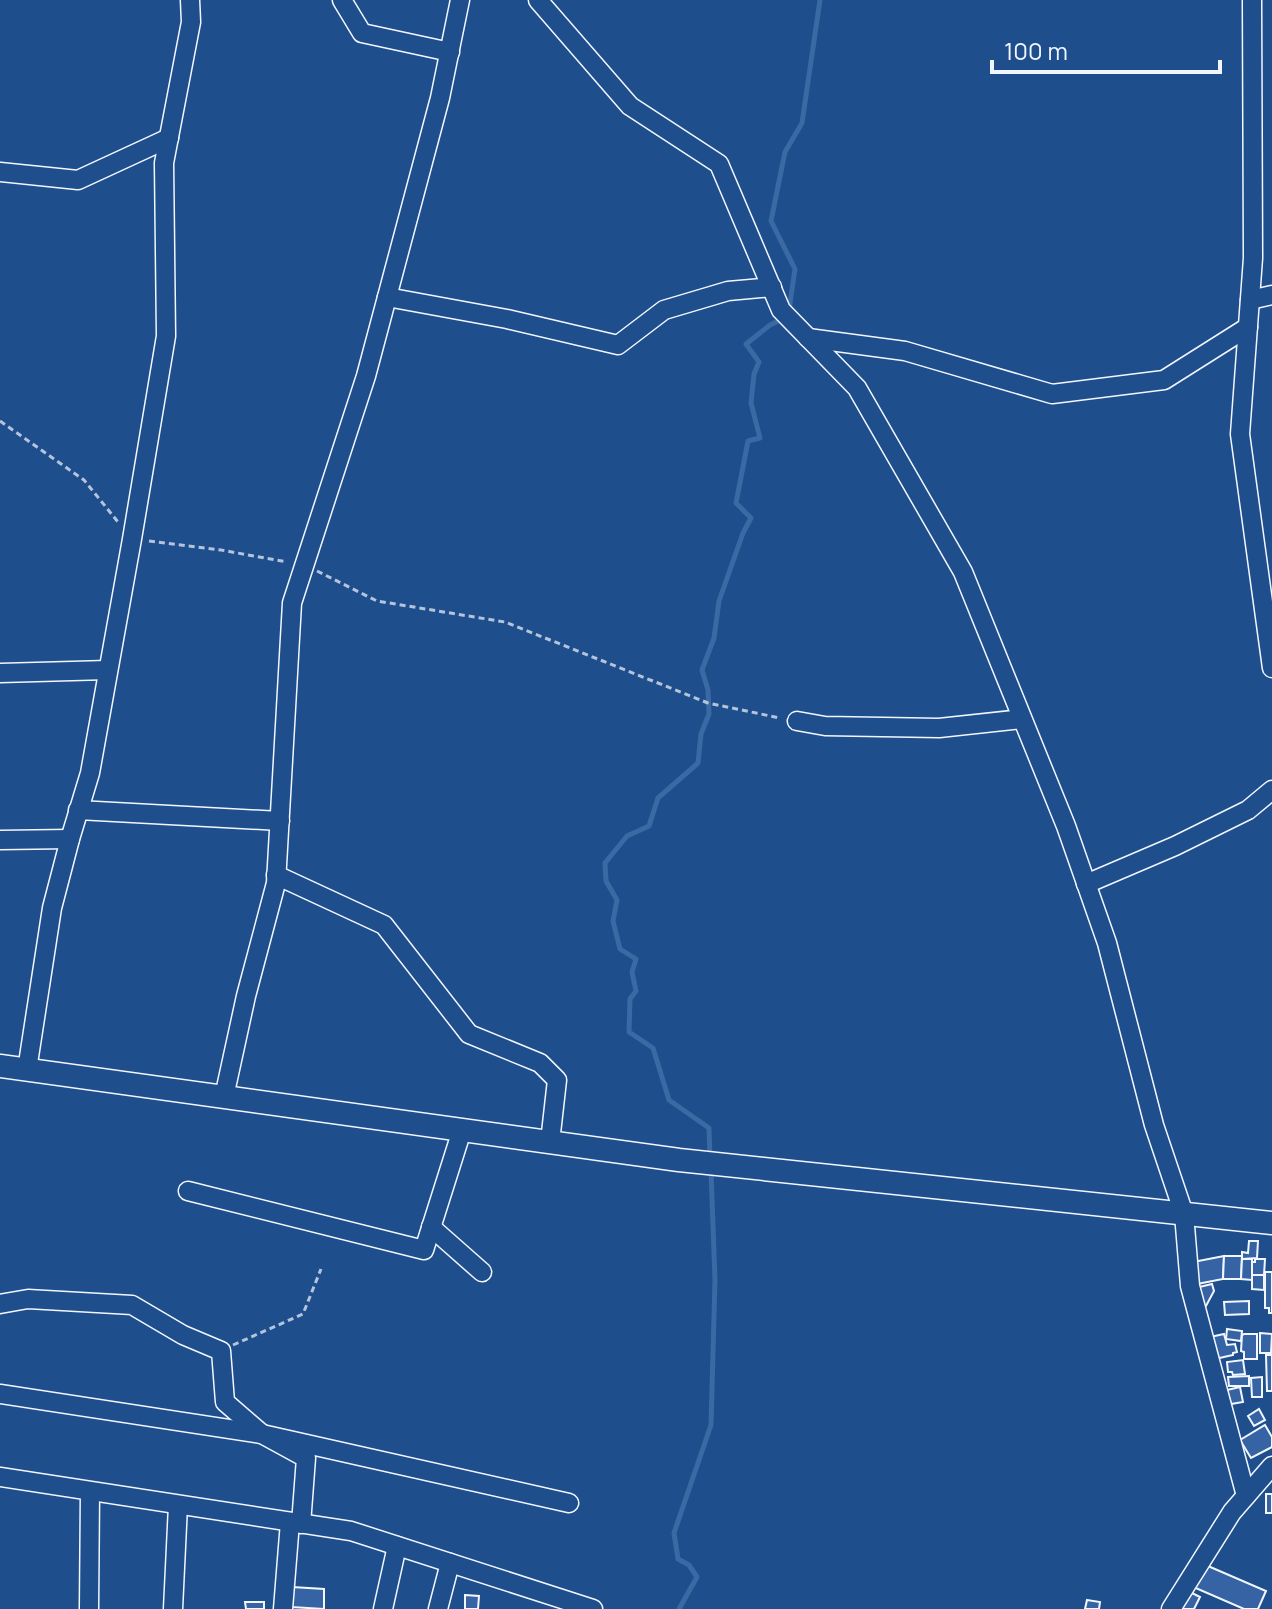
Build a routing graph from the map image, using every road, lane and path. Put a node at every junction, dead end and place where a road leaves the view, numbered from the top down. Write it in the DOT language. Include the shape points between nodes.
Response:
graph roads {
  1 [pos="190,0"];
  2 [pos="342,0"];
  3 [pos="460,0"];
  4 [pos="538,0"];
  5 [pos="1252,0"];
  6 [pos="450,52"];
  7 [pos="1252,87"];
  8 [pos="1272,90"];
  9 [pos="169,138"];
  10 [pos="0,172"];
  11 [pos="772,287"];
  12 [pos="1272,295"];
  13 [pos="387,297"];
  14 [pos="1250,300"];
  15 [pos="1248,327"];
  16 [pos="808,338"];
  17 [pos="0,421"];
  18 [pos="132,539"];
  19 [pos="1263,544"];
  20 [pos="305,565"];
  21 [pos="1272,668"];
  22 [pos="108,670"];
  23 [pos="0,673"];
  24 [pos="1022,719"];
  25 [pos="797,721"];
  26 [pos="1272,790"];
  27 [pos="78,810"];
  28 [pos="280,821"];
  29 [pos="70,839"];
  30 [pos="0,840"];
  31 [pos="276,875"];
  32 [pos="1086,884"];
  33 [pos="0,1066"];
  34 [pos="27,1070"];
  35 [pos="224,1097"];
  36 [pos="462,1130"];
  37 [pos="550,1142"];
  38 [pos="188,1191"];
  39 [pos="1184,1214"];
  40 [pos="1272,1223"];
  41 [pos="431,1227"];
  42 [pos="321,1269"];
  43 [pos="482,1272"];
  44 [pos="0,1304"];
  45 [pos="221,1351"];
  46 [pos="0,1394"];
  47 [pos="262,1434"];
  48 [pos="1272,1466"];
  49 [pos="0,1477"];
  50 [pos="90,1492"];
  51 [pos="1246,1496"];
  52 [pos="569,1503"];
  53 [pos="178,1505"];
  54 [pos="296,1523"];
  55 [pos="397,1546"];
  56 [pos="450,1563"];
  57 [pos="89,1609"];
  58 [pos="173,1609"];
  59 [pos="283,1609"];
  60 [pos="383,1609"];
  61 [pos="438,1609"];
  62 [pos="593,1609"];
  63 [pos="1171,1609"];
  1 -- 9 [label="street" via="191,22"];
  2 -- 6 [label="street" via="362,33"];
  3 -- 6 [label="street"];
  4 -- 11 [label="street" via="630,106 719,164"];
  5 -- 7 [label="street"];
  6 -- 13 [label="street"];
  7 -- 8 [label="street"];
  7 -- 14 [label="street"];
  9 -- 10 [label="street" via="78,180"];
  9 -- 18 [label="street" via="164,163 166,336"];
  11 -- 13 [label="street" via="728,291 664,310 618,345"];
  11 -- 16 [label="street" via="781,310"];
  12 -- 14 [label="street"];
  13 -- 20 [label="street"];
  14 -- 15 [label="street"];
  15 -- 16 [label="street" via="1164,380 1052,394 905,351"];
  15 -- 19 [label="street" via="1240,434"];
  16 -- 24 [label="street" via="857,388 963,572"];
  17 -- 18 [label="path" via="84,480"];
  18 -- 20 [label="path"];
  18 -- 22 [label="street"];
  19 -- 21 [label="street"];
  20 -- 25 [label="path" via="377,601 505,622 708,703"];
  20 -- 28 [label="street" via="292,603"];
  22 -- 23 [label="street"];
  22 -- 27 [label="street"];
  24 -- 25 [label="street" via="939,728"];
  24 -- 32 [label="street"];
  26 -- 32 [label="street" via="1248,810"];
  27 -- 28 [label="street"];
  27 -- 29 [label="street"];
  28 -- 31 [label="street"];
  29 -- 30 [label="street"];
  29 -- 34 [label="street" via="52,908"];
  31 -- 35 [label="street"];
  31 -- 37 [label="street" via="384,925 469,1034 540,1063 557,1080"];
  32 -- 39 [label="street"];
  33 -- 34 [label="main road"];
  34 -- 35 [label="main road"];
  35 -- 36 [label="main road"];
  36 -- 37 [label="main road"];
  36 -- 41 [label="street"];
  37 -- 39 [label="main road"];
  38 -- 41 [label="street" via="424,1250"];
  39 -- 40 [label="main road"];
  39 -- 51 [label="street" via="1190,1286"];
  41 -- 43 [label="street"];
  42 -- 45 [label="path" via="303,1314"];
  44 -- 45 [label="street" via="28,1299 132,1305"];
  45 -- 47 [label="street" via="225,1402"];
  46 -- 47 [label="street"];
  47 -- 52 [label="street"];
  47 -- 54 [label="street" via="306,1458"];
  48 -- 51 [label="street"];
  49 -- 50 [label="street"];
  50 -- 53 [label="street"];
  50 -- 57 [label="street"];
  51 -- 63 [label="street"];
  53 -- 54 [label="street"];
  53 -- 58 [label="street"];
  54 -- 55 [label="street" via="351,1531"];
  54 -- 59 [label="street"];
  55 -- 56 [label="street"];
  55 -- 60 [label="street"];
  56 -- 61 [label="street"];
  56 -- 62 [label="street"];
}
